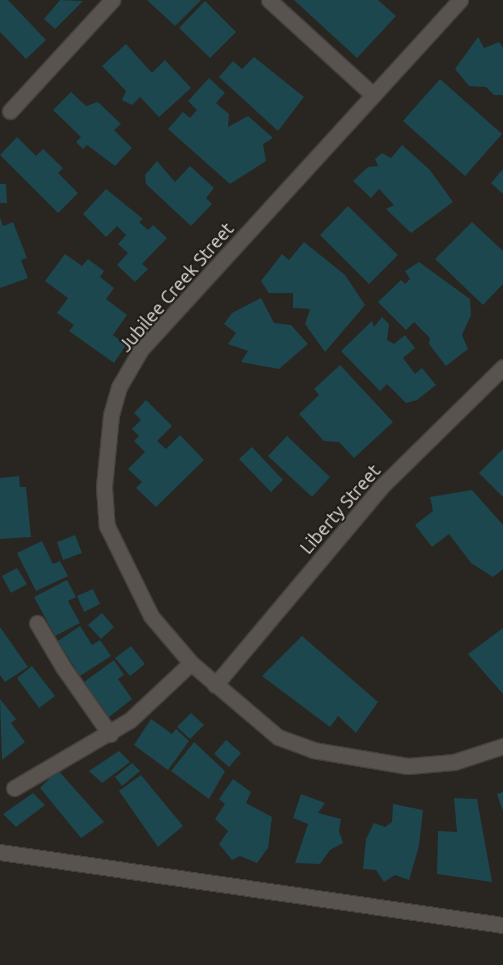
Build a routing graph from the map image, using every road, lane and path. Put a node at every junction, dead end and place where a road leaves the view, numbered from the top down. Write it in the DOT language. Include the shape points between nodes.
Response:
graph roads {
  1 [pos="112,0"];
  2 [pos="270,0"];
  3 [pos="460,0"];
  4 [pos="373,95"];
  5 [pos="10,111"];
  6 [pos="503,367"];
  7 [pos="37,623"];
  8 [pos="192,663"];
  9 [pos="216,685"];
  10 [pos="110,734"];
  11 [pos="503,746"];
  12 [pos="14,788"];
  13 [pos="0,852"];
  14 [pos="503,925"];
  1 -- 5 [label="street"];
  2 -- 4 [label="street"];
  3 -- 4 [label="street, Jubilee Creek Street"];
  4 -- 8 [label="street, Jubilee Creek Street" via="140,351 120,387 110,415 104,450 107,526 151,616"];
  6 -- 9 [label="street, Liberty Street" via="382,487"];
  7 -- 10 [label="street"];
  8 -- 9 [label="street, Jubilee Creek Street"];
  8 -- 10 [label="street"];
  9 -- 11 [label="street, Jubilee Creek Street" via="278,737 313,750 360,761 408,766 435,764"];
  10 -- 12 [label="street"];
  13 -- 14 [label="street"];
}
